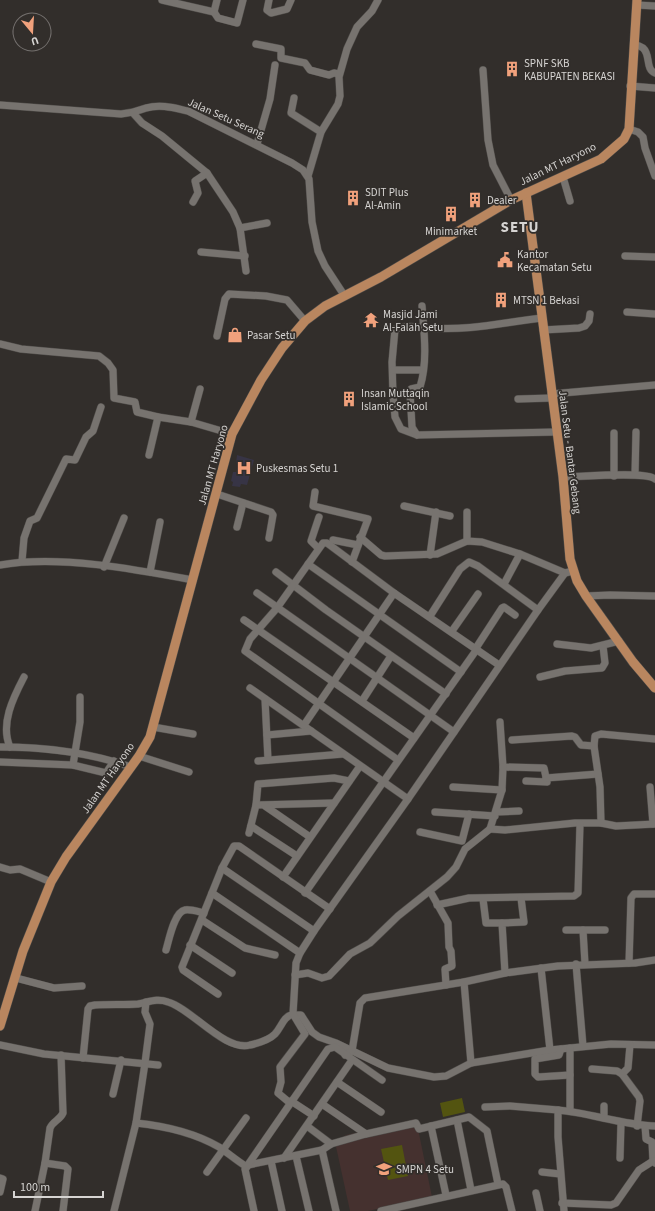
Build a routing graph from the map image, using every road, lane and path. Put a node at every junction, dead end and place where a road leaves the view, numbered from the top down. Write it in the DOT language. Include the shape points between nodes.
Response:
graph roads {
  1 [pos="162,0"];
  2 [pos="217,0"];
  3 [pos="243,0"];
  4 [pos="269,0"];
  5 [pos="291,0"];
  6 [pos="378,0"];
  7 [pos="637,2"];
  8 [pos="655,6"];
  9 [pos="214,12"];
  10 [pos="256,44"];
  11 [pos="634,44"];
  12 [pos="275,65"];
  13 [pos="483,70"];
  14 [pos="655,73"];
  15 [pos="340,74"];
  16 [pos="630,86"];
  17 [pos="655,88"];
  18 [pos="294,98"];
  19 [pos="0,105"];
  20 [pos="133,113"];
  21 [pos="629,129"];
  22 [pos="321,132"];
  23 [pos="257,144"];
  24 [pos="207,173"];
  25 [pos="308,176"];
  26 [pos="655,176"];
  27 [pos="563,177"];
  28 [pos="526,193"];
  29 [pos="511,200"];
  30 [pos="570,201"];
  31 [pos="193,202"];
  32 [pos="267,223"];
  33 [pos="240,228"];
  34 [pos="201,252"];
  35 [pos="245,256"];
  36 [pos="625,256"];
  37 [pos="655,257"];
  38 [pos="246,271"];
  39 [pos="344,295"];
  40 [pos="422,306"];
  41 [pos="627,312"];
  42 [pos="590,314"];
  43 [pos="655,314"];
  44 [pos="542,318"];
  45 [pos="305,321"];
  46 [pos="424,328"];
  47 [pos="543,330"];
  48 [pos="217,336"];
  49 [pos="0,344"];
  50 [pos="393,370"];
  51 [pos="423,370"];
  52 [pos="655,385"];
  53 [pos="200,389"];
  54 [pos="551,396"];
  55 [pos="518,399"];
  56 [pos="101,407"];
  57 [pos="158,417"];
  58 [pos="191,422"];
  59 [pos="556,432"];
  60 [pos="614,432"];
  61 [pos="636,432"];
  62 [pos="232,434"];
  63 [pos="417,435"];
  64 [pos="149,455"];
  65 [pos="636,474"];
  66 [pos="614,476"];
  67 [pos="563,477"];
  68 [pos="655,479"];
  69 [pos="315,492"];
  70 [pos="217,494"];
  71 [pos="243,503"];
  72 [pos="404,506"];
  73 [pos="436,512"];
  74 [pos="467,512"];
  75 [pos="450,516"];
  76 [pos="319,517"];
  77 [pos="124,518"];
  78 [pos="160,522"];
  79 [pos="237,527"];
  80 [pos="360,537"];
  81 [pos="269,538"];
  82 [pos="333,540"];
  83 [pos="467,541"];
  84 [pos="358,545"];
  85 [pos="318,548"];
  86 [pos="520,554"];
  87 [pos="430,555"];
  88 [pos="22,561"];
  89 [pos="352,562"];
  90 [pos="308,564"];
  91 [pos="0,565"];
  92 [pos="104,567"];
  93 [pos="150,572"];
  94 [pos="276,572"];
  95 [pos="569,572"];
  96 [pos="193,580"];
  97 [pos="504,584"];
  98 [pos="293,585"];
  99 [pos="257,593"];
  100 [pos="394,593"];
  101 [pos="478,594"];
  102 [pos="586,596"];
  103 [pos="655,596"];
  104 [pos="277,608"];
  105 [pos="538,610"];
  106 [pos="379,615"];
  107 [pos="515,615"];
  108 [pos="430,616"];
  109 [pos="244,620"];
  110 [pos="259,630"];
  111 [pos="452,631"];
  112 [pos="364,637"];
  113 [pos="619,641"];
  114 [pos="557,644"];
  115 [pos="603,646"];
  116 [pos="476,648"];
  117 [pos="391,656"];
  118 [pos="349,660"];
  119 [pos="499,665"];
  120 [pos="461,672"];
  121 [pos="24,677"];
  122 [pos="540,677"];
  123 [pos="377,678"];
  124 [pos="334,681"];
  125 [pos="250,688"];
  126 [pos="655,688"];
  127 [pos="446,694"];
  128 [pos="80,697"];
  129 [pos="265,699"];
  130 [pos="362,701"];
  131 [pos="319,704"];
  132 [pos="430,716"];
  133 [pos="500,722"];
  134 [pos="304,726"];
  135 [pos="153,727"];
  136 [pos="311,731"];
  137 [pos="454,732"];
  138 [pos="193,734"];
  139 [pos="267,735"];
  140 [pos="414,738"];
  141 [pos="655,739"];
  142 [pos="512,740"];
  143 [pos="594,746"];
  144 [pos="0,747"];
  145 [pos="10,747"];
  146 [pos="76,754"];
  147 [pos="342,754"];
  148 [pos="139,756"];
  149 [pos="268,760"];
  150 [pos="398,760"];
  151 [pos="258,761"];
  152 [pos="0,762"];
  153 [pos="114,762"];
  154 [pos="73,765"];
  155 [pos="360,766"];
  156 [pos="503,767"];
  157 [pos="132,768"];
  158 [pos="189,772"];
  159 [pos="598,774"];
  160 [pos="546,778"];
  161 [pos="349,781"];
  162 [pos="526,781"];
  163 [pos="383,782"];
  164 [pos="453,787"];
  165 [pos="650,787"];
  166 [pos="502,790"];
  167 [pos="408,799"];
  168 [pos="334,803"];
  169 [pos="256,806"];
  170 [pos="265,806"];
  171 [pos="519,811"];
  172 [pos="435,812"];
  173 [pos="469,814"];
  174 [pos="495,814"];
  175 [pos="601,823"];
  176 [pos="580,824"];
  177 [pos="654,824"];
  178 [pos="251,826"];
  179 [pos="490,829"];
  180 [pos="420,832"];
  181 [pos="249,833"];
  182 [pos="310,837"];
  183 [pos="296,856"];
  184 [pos="0,867"];
  185 [pos="222,868"];
  186 [pos="283,878"];
  187 [pos="51,882"];
  188 [pos="430,891"];
  189 [pos="212,893"];
  190 [pos="305,893"];
  191 [pos="655,894"];
  192 [pos="522,898"];
  193 [pos="483,899"];
  194 [pos="437,904"];
  195 [pos="330,909"];
  196 [pos="203,916"];
  197 [pos="502,923"];
  198 [pos="566,930"];
  199 [pos="583,930"];
  200 [pos="605,930"];
  201 [pos="314,931"];
  202 [pos="190,945"];
  203 [pos="166,950"];
  204 [pos="300,953"];
  205 [pos="275,955"];
  206 [pos="655,960"];
  207 [pos="629,963"];
  208 [pos="576,964"];
  209 [pos="585,964"];
  210 [pos="541,968"];
  211 [pos="232,973"];
  212 [pos="505,973"];
  213 [pos="298,975"];
  214 [pos="16,978"];
  215 [pos="464,982"];
  216 [pos="446,985"];
  217 [pos="82,986"];
  218 [pos="218,994"];
  219 [pos="146,1002"];
  220 [pos="294,1014"];
  221 [pos="0,1026"];
  222 [pos="0,1045"];
  223 [pos="630,1045"];
  224 [pos="583,1046"];
  225 [pos="655,1046"];
  226 [pos="570,1048"];
  227 [pos="561,1049"];
  228 [pos="550,1050"];
  229 [pos="352,1051"];
  230 [pos="61,1055"];
  231 [pos="345,1055"];
  232 [pos="83,1058"];
  233 [pos="121,1060"];
  234 [pos="352,1060"];
  235 [pos="145,1063"];
  236 [pos="472,1063"];
  237 [pos="158,1065"];
  238 [pos="592,1069"];
  239 [pos="622,1074"];
  240 [pos="570,1075"];
  241 [pos="382,1080"];
  242 [pos="337,1082"];
  243 [pos="113,1094"];
  244 [pos="291,1102"];
  245 [pos="322,1104"];
  246 [pos="604,1106"];
  247 [pos="485,1107"];
  248 [pos="558,1110"];
  249 [pos="570,1111"];
  250 [pos="381,1112"];
  251 [pos="314,1116"];
  252 [pos="246,1118"];
  253 [pos="604,1118"];
  254 [pos="457,1120"];
  255 [pos="136,1122"];
  256 [pos="621,1123"];
  257 [pos="307,1126"];
  258 [pos="431,1126"];
  259 [pos="637,1126"];
  260 [pos="646,1126"];
  261 [pos="655,1126"];
  262 [pos="366,1134"];
  263 [pos="331,1144"];
  264 [pos="223,1150"];
  265 [pos="322,1150"];
  266 [pos="296,1156"];
  267 [pos="284,1158"];
  268 [pos="620,1158"];
  269 [pos="271,1162"];
  270 [pos="654,1162"];
  271 [pos="45,1163"];
  272 [pos="247,1166"];
  273 [pos="207,1172"];
  274 [pos="542,1172"];
  275 [pos="560,1174"];
  276 [pos="0,1178"];
  277 [pos="498,1184"];
  278 [pos="472,1190"];
  279 [pos="0,1192"];
  280 [pos="536,1193"];
  281 [pos="446,1195"];
  282 [pos="562,1203"];
  283 [pos="590,1207"];
  284 [pos="393,1210"];
  285 [pos="35,1211"];
  286 [pos="63,1211"];
  287 [pos="114,1211"];
  288 [pos="254,1211"];
  289 [pos="282,1211"];
  290 [pos="309,1211"];
  291 [pos="336,1211"];
  292 [pos="381,1211"];
  293 [pos="510,1211"];
  294 [pos="540,1211"];
  295 [pos="564,1211"];
  1 -- 9 [label="street"];
  2 -- 9 [label="street"];
  3 -- 9 [label="street" via="237,23 220,19"];
  4 -- 5 [label="street" via="267,10 271,13 287,10"];
  6 -- 15 [label="street" via="372,12 357,27"];
  7 -- 8 [label="street"];
  7 -- 11 [label="main road"];
  10 -- 15 [label="street" via="281,49 281,58 305,63 310,70 330,75 334,72"];
  11 -- 14 [label="street" via="643,48 650,69"];
  11 -- 16 [label="main road"];
  12 -- 23 [label="street" via="270,99"];
  13 -- 29 [label="street" via="488,140 493,165"];
  15 -- 22 [label="street" via="338,104"];
  16 -- 17 [label="street"];
  16 -- 21 [label="main road"];
  18 -- 22 [label="street" via="290,113"];
  19 -- 20 [label="street, Jalan Setu Serang" via="113,114"];
  20 -- 23 [label="street, Jalan Setu Serang" via="148,108 171,107 188,111"];
  20 -- 24 [label="street" via="142,124 162,136"];
  21 -- 26 [label="street" via="643,137"];
  21 -- 27 [label="main road, Jalan MT Haryono" via="624,139 601,159"];
  22 -- 25 [label="street"];
  23 -- 25 [label="street, Jalan Setu Serang" via="292,163"];
  24 -- 31 [label="street" via="195,181 198,193"];
  24 -- 33 [label="street" via="233,212"];
  25 -- 39 [label="street" via="321,259"];
  27 -- 28 [label="main road, Jalan MT Haryono"];
  27 -- 30 [label="street"];
  28 -- 29 [label="main road, Jalan MT Haryono"];
  28 -- 44 [label="main road, Jalan Setu - Bantar Gebang"];
  29 -- 39 [label="main road, Jalan MT Haryono" via="381,277"];
  32 -- 33 [label="street"];
  33 -- 35 [label="street"];
  34 -- 35 [label="street"];
  35 -- 38 [label="street"];
  36 -- 37 [label="street"];
  39 -- 45 [label="main road, Jalan MT Haryono"];
  40 -- 46 [label="street"];
  41 -- 43 [label="street"];
  42 -- 47 [label="street" via="589,321 582,327"];
  44 -- 46 [label="street" via="461,329"];
  44 -- 47 [label="main road, Jalan Setu - Bantar Gebang"];
  45 -- 48 [label="street" via="287,300 229,294 225,299"];
  45 -- 62 [label="main road, Jalan MT Haryono" via="271,364"];
  46 -- 50 [label="street" via="410,326 394,330"];
  46 -- 51 [label="street"];
  47 -- 54 [label="main road, Jalan Setu - Bantar Gebang"];
  49 -- 57 [label="street" via="21,349 99,356 113,370 114,398 134,401 137,412"];
  50 -- 51 [label="street"];
  50 -- 63 [label="street" via="392,395 395,417 398,425 407,432"];
  51 -- 63 [label="street" via="420,387 410,391 412,428"];
  52 -- 54 [label="street"];
  53 -- 58 [label="street"];
  54 -- 55 [label="street"];
  54 -- 59 [label="main road, Jalan Setu - Bantar Gebang"];
  56 -- 88 [label="street" via="93,431 86,437 75,460 66,459 38,518 30,521 24,538"];
  57 -- 58 [label="street"];
  57 -- 64 [label="street"];
  58 -- 62 [label="street"];
  59 -- 63 [label="street"];
  59 -- 67 [label="main road, Jalan Setu - Bantar Gebang"];
  60 -- 66 [label="street"];
  61 -- 65 [label="street"];
  62 -- 70 [label="main road, Jalan MT Haryono"];
  65 -- 66 [label="street"];
  65 -- 68 [label="street" via="648,475"];
  66 -- 67 [label="street"];
  67 -- 95 [label="main road, Jalan Setu - Bantar Gebang"];
  69 -- 80 [label="street" via="313,506 368,519"];
  70 -- 71 [label="street"];
  70 -- 96 [label="main road, Jalan MT Haryono"];
  71 -- 79 [label="street"];
  71 -- 81 [label="street" via="272,513"];
  72 -- 73 [label="street"];
  73 -- 75 [label="street"];
  73 -- 87 [label="street"];
  74 -- 83 [label="street"];
  76 -- 85 [label="street" via="311,541"];
  77 -- 92 [label="street"];
  78 -- 93 [label="street"];
  80 -- 84 [label="street"];
  80 -- 87 [label="street" via="381,556"];
  82 -- 84 [label="street"];
  83 -- 86 [label="street" via="491,544"];
  83 -- 87 [label="street" via="440,554"];
  84 -- 89 [label="street"];
  85 -- 89 [label="street" via="327,543"];
  85 -- 90 [label="street"];
  86 -- 95 [label="street"];
  86 -- 97 [label="street"];
  88 -- 91 [label="street"];
  88 -- 92 [label="street"];
  89 -- 100 [label="street"];
  90 -- 98 [label="street"];
  90 -- 106 [label="street"];
  92 -- 93 [label="street"];
  93 -- 96 [label="street"];
  94 -- 98 [label="street"];
  95 -- 102 [label="main road, Jalan Setu - Bantar Gebang"];
  95 -- 105 [label="street"];
  96 -- 135 [label="main road, Jalan MT Haryono"];
  97 -- 105 [label="street"];
  97 -- 108 [label="street" via="473,563 466,563"];
  98 -- 104 [label="street"];
  98 -- 112 [label="street"];
  99 -- 104 [label="street"];
  100 -- 106 [label="street"];
  100 -- 108 [label="street"];
  101 -- 111 [label="street"];
  102 -- 103 [label="street"];
  102 -- 113 [label="main road, Jalan Setu - Bantar Gebang"];
  104 -- 110 [label="street"];
  104 -- 118 [label="street"];
  105 -- 119 [label="street"];
  106 -- 112 [label="street"];
  106 -- 120 [label="street"];
  107 -- 116 [label="street" via="502,608"];
  108 -- 111 [label="street"];
  109 -- 110 [label="street"];
  110 -- 124 [label="street"];
  110 -- 131 [label="street" via="250,639 245,651"];
  111 -- 116 [label="street"];
  112 -- 117 [label="street"];
  112 -- 118 [label="street"];
  113 -- 115 [label="street"];
  113 -- 126 [label="main road, Jalan Setu - Bantar Gebang"];
  114 -- 115 [label="street" via="591,648"];
  115 -- 122 [label="street" via="605,663 602,668 565,671"];
  116 -- 119 [label="street"];
  116 -- 120 [label="street"];
  117 -- 123 [label="street"];
  117 -- 127 [label="street"];
  118 -- 123 [label="street"];
  118 -- 124 [label="street"];
  119 -- 137 [label="street"];
  120 -- 127 [label="street"];
  121 -- 145 [label="street" via="8,709 4,724 4,736"];
  123 -- 130 [label="street"];
  123 -- 132 [label="street"];
  124 -- 130 [label="street"];
  124 -- 131 [label="street"];
  125 -- 129 [label="street"];
  127 -- 132 [label="street"];
  128 -- 146 [label="street"];
  129 -- 134 [label="street"];
  129 -- 139 [label="street"];
  130 -- 140 [label="street"];
  131 -- 134 [label="street"];
  131 -- 150 [label="street"];
  132 -- 137 [label="street"];
  132 -- 140 [label="street"];
  133 -- 156 [label="street"];
  134 -- 136 [label="street"];
  135 -- 138 [label="street"];
  135 -- 148 [label="main road, Jalan MT Haryono"];
  136 -- 139 [label="street"];
  136 -- 147 [label="street"];
  137 -- 167 [label="street"];
  139 -- 149 [label="street"];
  140 -- 150 [label="street"];
  141 -- 143 [label="street" via="600,734 594,739"];
  142 -- 143 [label="street" via="572,736 581,746"];
  143 -- 159 [label="street"];
  144 -- 145 [label="street"];
  145 -- 146 [label="street"];
  146 -- 153 [label="street"];
  146 -- 154 [label="street"];
  147 -- 149 [label="street"];
  147 -- 155 [label="street"];
  148 -- 157 [label="main road, Jalan MT Haryono"];
  148 -- 158 [label="street"];
  149 -- 151 [label="street"];
  150 -- 163 [label="street"];
  152 -- 154 [label="street"];
  153 -- 154 [label="street" via="106,773"];
  153 -- 157 [label="street"];
  155 -- 161 [label="street"];
  155 -- 163 [label="street"];
  156 -- 160 [label="street" via="543,767"];
  156 -- 166 [label="street"];
  157 -- 187 [label="main road, Jalan MT Haryono" via="66,857"];
  159 -- 160 [label="street"];
  159 -- 175 [label="street"];
  160 -- 162 [label="street" via="547,782"];
  161 -- 168 [label="street"];
  161 -- 169 [label="street" via="334,778 259,783"];
  163 -- 167 [label="street"];
  163 -- 190 [label="street"];
  164 -- 166 [label="street"];
  165 -- 177 [label="street"];
  166 -- 174 [label="street"];
  167 -- 195 [label="street"];
  168 -- 170 [label="street"];
  168 -- 182 [label="street"];
  169 -- 170 [label="street"];
  169 -- 178 [label="street"];
  170 -- 182 [label="street"];
  171 -- 174 [label="street"];
  172 -- 173 [label="street"];
  173 -- 174 [label="street"];
  173 -- 180 [label="street" via="462,841"];
  174 -- 179 [label="street"];
  175 -- 176 [label="street"];
  175 -- 177 [label="street" via="616,826"];
  176 -- 179 [label="street"];
  176 -- 192 [label="street" via="577,895"];
  178 -- 181 [label="street"];
  178 -- 183 [label="street"];
  179 -- 188 [label="street" via="467,847 451,873"];
  182 -- 183 [label="street"];
  183 -- 186 [label="street"];
  184 -- 187 [label="street" via="20,869"];
  185 -- 186 [label="street" via="233,846 236,845"];
  185 -- 189 [label="street"];
  185 -- 201 [label="street"];
  186 -- 190 [label="street"];
  187 -- 214 [label="main road, Jalan MT Haryono" via="23,951"];
  188 -- 194 [label="street"];
  188 -- 213 [label="street" via="370,942 350,954 329,976 319,978 310,974"];
  189 -- 196 [label="street"];
  189 -- 204 [label="street"];
  190 -- 195 [label="street"];
  191 -- 207 [label="street" via="634,894 631,898"];
  192 -- 193 [label="street"];
  192 -- 197 [label="street" via="525,921"];
  193 -- 194 [label="street" via="469,898"];
  193 -- 197 [label="street" via="486,923"];
  194 -- 216 [label="street" via="449,926 452,966 445,969"];
  195 -- 201 [label="street"];
  196 -- 202 [label="street"];
  196 -- 203 [label="street" via="186,910 180,913"];
  196 -- 205 [label="street" via="245,948"];
  197 -- 212 [label="street"];
  198 -- 199 [label="street"];
  199 -- 200 [label="street"];
  199 -- 209 [label="street"];
  201 -- 204 [label="street"];
  202 -- 211 [label="street"];
  202 -- 218 [label="street" via="183,969"];
  204 -- 213 [label="street"];
  206 -- 207 [label="street"];
  207 -- 209 [label="street"];
  208 -- 209 [label="street"];
  208 -- 210 [label="street"];
  208 -- 224 [label="street"];
  210 -- 212 [label="street"];
  210 -- 228 [label="street"];
  212 -- 215 [label="street"];
  213 -- 220 [label="street"];
  214 -- 217 [label="street" via="54,988"];
  214 -- 221 [label="main road, Jalan MT Haryono"];
  215 -- 216 [label="street"];
  215 -- 236 [label="street"];
  216 -- 229 [label="street" via="362,1000"];
  219 -- 220 [label="street" via="156,999 173,1004 241,1046 271,1038 287,1017"];
  219 -- 232 [label="street" via="89,1007"];
  219 -- 235 [label="street" via="145,1012 150,1024"];
  220 -- 229 [label="street" via="301,1015 315,1035"];
  220 -- 244 [label="street" via="305,1034 280,1067 281,1082 278,1093"];
  222 -- 230 [label="street" via="29,1052"];
  223 -- 224 [label="street"];
  223 -- 225 [label="street"];
  223 -- 239 [label="street" via="628,1068"];
  224 -- 226 [label="street"];
  226 -- 227 [label="street"];
  226 -- 240 [label="street"];
  227 -- 228 [label="street"];
  227 -- 240 [label="street" via="559,1055 535,1059 535,1074"];
  228 -- 236 [label="street"];
  229 -- 231 [label="street"];
  229 -- 236 [label="street" via="388,1068 434,1077 446,1076"];
  230 -- 232 [label="street"];
  230 -- 271 [label="street" via="63,1113 50,1128"];
  231 -- 234 [label="street"];
  231 -- 244 [label="street" via="335,1047 328,1048"];
  232 -- 233 [label="street"];
  233 -- 235 [label="street"];
  233 -- 243 [label="street"];
  234 -- 241 [label="street"];
  234 -- 242 [label="street"];
  235 -- 237 [label="street"];
  235 -- 255 [label="street"];
  238 -- 239 [label="street" via="614,1070"];
  239 -- 259 [label="street" via="639,1096"];
  240 -- 249 [label="street"];
  242 -- 245 [label="street"];
  242 -- 250 [label="street"];
  244 -- 251 [label="street"];
  244 -- 272 [label="street"];
  245 -- 251 [label="street"];
  245 -- 262 [label="street"];
  246 -- 253 [label="street"];
  247 -- 248 [label="street" via="510,1106"];
  248 -- 249 [label="street"];
  248 -- 275 [label="street"];
  249 -- 253 [label="street"];
  251 -- 257 [label="street"];
  252 -- 264 [label="street"];
  253 -- 256 [label="street"];
  254 -- 258 [label="street"];
  254 -- 277 [label="street" via="469,1117 487,1131"];
  254 -- 278 [label="street"];
  255 -- 264 [label="street" via="174,1128"];
  255 -- 287 [label="street"];
  256 -- 259 [label="street"];
  256 -- 268 [label="street"];
  257 -- 263 [label="street"];
  257 -- 267 [label="street"];
  258 -- 262 [label="street" via="419,1129 416,1123"];
  258 -- 281 [label="street"];
  259 -- 260 [label="street"];
  260 -- 261 [label="street"];
  260 -- 270 [label="street" via="646,1139 653,1144"];
  262 -- 263 [label="street"];
  263 -- 265 [label="street"];
  264 -- 272 [label="street"];
  264 -- 273 [label="street"];
  265 -- 266 [label="street"];
  265 -- 291 [label="street"];
  266 -- 267 [label="street"];
  266 -- 290 [label="street"];
  267 -- 269 [label="street"];
  269 -- 272 [label="street"];
  269 -- 289 [label="street"];
  270 -- 283 [label="street" via="639,1170 616,1203"];
  271 -- 285 [label="street"];
  271 -- 286 [label="street" via="65,1166 68,1169"];
  272 -- 288 [label="street" via="245,1170"];
  274 -- 275 [label="street"];
  275 -- 282 [label="street"];
  276 -- 279 [label="street" via="3,1179"];
  277 -- 278 [label="street"];
  277 -- 293 [label="street" via="506,1186"];
  278 -- 281 [label="street"];
  280 -- 294 [label="street"];
  281 -- 284 [label="street"];
  282 -- 283 [label="street"];
  282 -- 295 [label="street"];
  284 -- 292 [label="street"];
}
